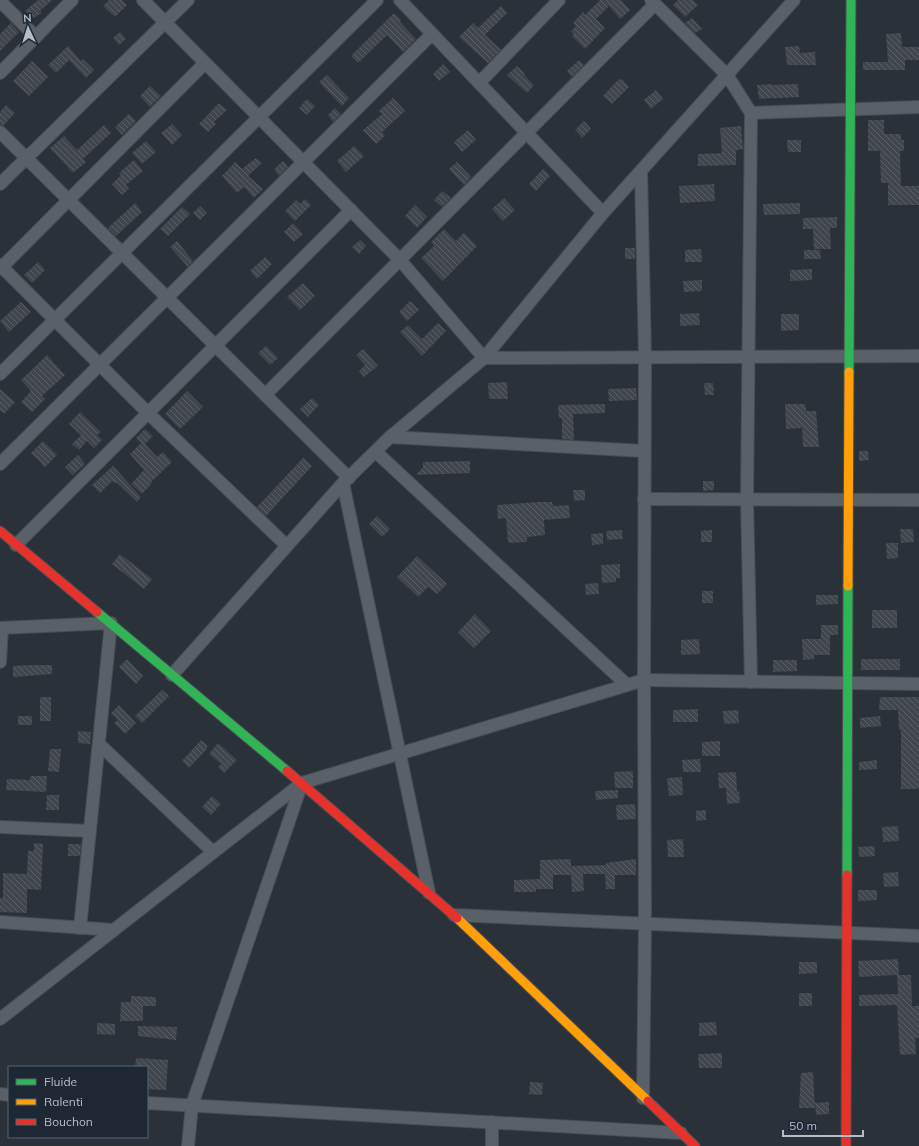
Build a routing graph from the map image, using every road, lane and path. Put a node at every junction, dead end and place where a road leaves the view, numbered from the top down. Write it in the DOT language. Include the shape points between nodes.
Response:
graph roads {
  1 [pos="72,0"];
  2 [pos="143,0"];
  3 [pos="188,0"];
  4 [pos="377,0"];
  5 [pos="400,0"];
  6 [pos="559,0"];
  7 [pos="794,0"];
  8 [pos="851,0"];
  9 [pos="0,1"];
  10 [pos="653,2"];
  11 [pos="165,22"];
  12 [pos="432,34"];
  13 [pos="36,37"];
  14 [pos="205,63"];
  15 [pos="0,73"];
  16 [pos="728,76"];
  17 [pos="479,83"];
  18 [pos="919,107"];
  19 [pos="851,110"];
  20 [pos="751,114"];
  21 [pos="259,117"];
  22 [pos="0,132"];
  23 [pos="527,133"];
  24 [pos="26,158"];
  25 [pos="303,162"];
  26 [pos="641,171"];
  27 [pos="0,184"];
  28 [pos="69,200"];
  29 [pos="351,210"];
  30 [pos="603,213"];
  31 [pos="122,253"];
  32 [pos="400,260"];
  33 [pos="1,267"];
  34 [pos="167,298"];
  35 [pos="55,320"];
  36 [pos="216,346"];
  37 [pos="919,356"];
  38 [pos="645,357"];
  39 [pos="749,357"];
  40 [pos="850,357"];
  41 [pos="484,358"];
  42 [pos="100,365"];
  43 [pos="0,374"];
  44 [pos="265,395"];
  45 [pos="148,413"];
  46 [pos="390,437"];
  47 [pos="644,451"];
  48 [pos="376,452"];
  49 [pos="0,464"];
  50 [pos="346,480"];
  51 [pos="644,499"];
  52 [pos="748,499"];
  53 [pos="849,500"];
  54 [pos="919,500"];
  55 [pos="0,531"];
  56 [pos="16,545"];
  57 [pos="287,546"];
  58 [pos="111,623"];
  59 [pos="1,628"];
  60 [pos="0,662"];
  61 [pos="172,675"];
  62 [pos="644,680"];
  63 [pos="752,682"];
  64 [pos="848,683"];
  65 [pos="919,684"];
  66 [pos="627,685"];
  67 [pos="98,744"];
  68 [pos="400,754"];
  69 [pos="302,783"];
  70 [pos="0,826"];
  71 [pos="90,831"];
  72 [pos="213,852"];
  73 [pos="429,893"];
  74 [pos="454,915"];
  75 [pos="0,922"];
  76 [pos="645,924"];
  77 [pos="80,928"];
  78 [pos="114,930"];
  79 [pos="847,933"];
  80 [pos="919,936"];
  81 [pos="0,1019"];
  82 [pos="643,1098"];
  83 [pos="148,1102"];
  84 [pos="192,1105"];
  85 [pos="492,1122"];
  86 [pos="681,1133"];
  87 [pos="188,1146"];
  88 [pos="492,1146"];
  89 [pos="695,1146"];
  90 [pos="846,1146"];
  1 -- 13 [label="street"];
  2 -- 11 [label="street"];
  3 -- 11 [label="street"];
  4 -- 21 [label="street"];
  5 -- 12 [label="street"];
  6 -- 17 [label="street"];
  7 -- 16 [label="street"];
  8 -- 19 [label="street"];
  9 -- 13 [label="street"];
  10 -- 16 [label="street"];
  10 -- 23 [label="street"];
  11 -- 14 [label="street"];
  11 -- 24 [label="street"];
  12 -- 17 [label="street"];
  12 -- 25 [label="street"];
  13 -- 15 [label="street"];
  14 -- 21 [label="street"];
  14 -- 28 [label="street"];
  16 -- 20 [label="street"];
  16 -- 26 [label="street"];
  17 -- 23 [label="street"];
  18 -- 19 [label="street"];
  19 -- 20 [label="street"];
  19 -- 40 [label="street"];
  20 -- 39 [label="street"];
  21 -- 25 [label="street"];
  21 -- 31 [label="street"];
  22 -- 24 [label="street"];
  23 -- 30 [label="street"];
  23 -- 32 [label="street"];
  24 -- 27 [label="street"];
  24 -- 28 [label="street"];
  25 -- 29 [label="street"];
  25 -- 34 [label="street"];
  26 -- 30 [label="street"];
  26 -- 38 [label="street"];
  28 -- 31 [label="street"];
  28 -- 33 [label="street"];
  29 -- 32 [label="street"];
  29 -- 36 [label="street"];
  30 -- 41 [label="street"];
  31 -- 34 [label="street"];
  31 -- 35 [label="street"];
  32 -- 41 [label="street"];
  32 -- 44 [label="street"];
  33 -- 35 [label="street"];
  34 -- 36 [label="street"];
  34 -- 42 [label="street"];
  35 -- 42 [label="street"];
  35 -- 43 [label="street"];
  36 -- 44 [label="street"];
  36 -- 45 [label="street"];
  37 -- 40 [label="street"];
  38 -- 39 [label="street"];
  38 -- 41 [label="street"];
  38 -- 47 [label="street"];
  39 -- 40 [label="street"];
  39 -- 52 [label="street"];
  40 -- 53 [label="street"];
  41 -- 46 [label="street"];
  42 -- 45 [label="street"];
  42 -- 49 [label="street"];
  44 -- 50 [label="street"];
  45 -- 56 [label="street"];
  45 -- 57 [label="street"];
  46 -- 47 [label="street"];
  46 -- 48 [label="street"];
  47 -- 51 [label="street"];
  48 -- 50 [label="street"];
  48 -- 66 [label="street"];
  50 -- 57 [label="street"];
  50 -- 68 [label="street"];
  51 -- 52 [label="street"];
  51 -- 62 [label="street"];
  52 -- 53 [label="street"];
  52 -- 63 [label="street"];
  53 -- 54 [label="street"];
  53 -- 64 [label="street"];
  55 -- 56 [label="street"];
  56 -- 58 [label="street"];
  57 -- 61 [label="street"];
  58 -- 59 [label="street"];
  58 -- 61 [label="street"];
  58 -- 67 [label="street"];
  59 -- 60 [label="street"];
  61 -- 69 [label="street"];
  62 -- 63 [label="street"];
  62 -- 66 [label="street"];
  62 -- 76 [label="street"];
  63 -- 64 [label="street"];
  64 -- 65 [label="street"];
  64 -- 79 [label="street"];
  66 -- 68 [label="street"];
  67 -- 71 [label="street"];
  67 -- 72 [label="street"];
  68 -- 69 [label="street"];
  68 -- 73 [label="street"];
  69 -- 72 [label="street"];
  69 -- 73 [label="street"];
  69 -- 84 [label="street"];
  70 -- 71 [label="street"];
  71 -- 77 [label="street"];
  72 -- 78 [label="street"];
  73 -- 74 [label="street"];
  74 -- 76 [label="street"];
  74 -- 82 [label="street"];
  75 -- 77 [label="street"];
  76 -- 79 [label="street"];
  76 -- 82 [label="street"];
  77 -- 78 [label="street"];
  78 -- 81 [label="street"];
  79 -- 80 [label="street"];
  79 -- 90 [label="street"];
  82 -- 86 [label="street"];
  83 -- 84 [label="street"];
  84 -- 85 [label="street"];
  84 -- 87 [label="street"];
  85 -- 86 [label="street"];
  85 -- 88 [label="street"];
  86 -- 89 [label="street"];
}
